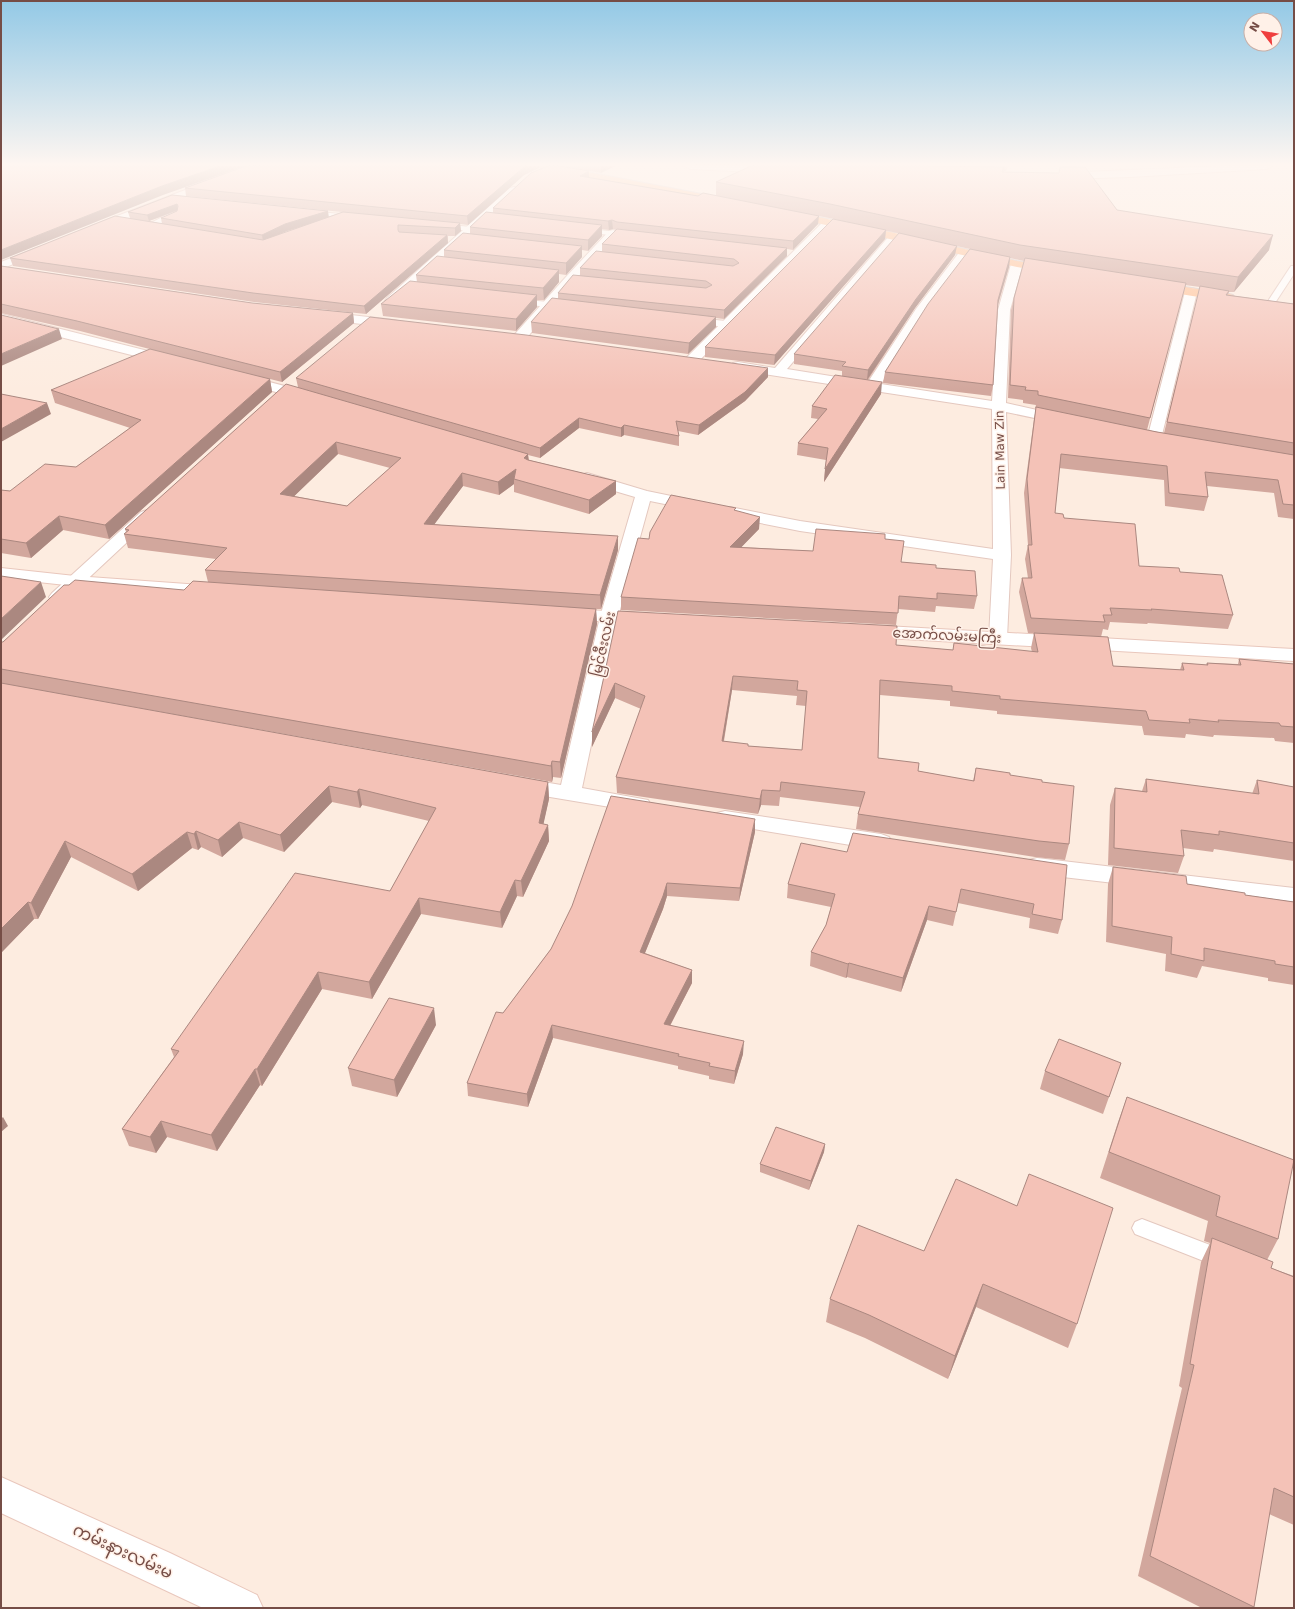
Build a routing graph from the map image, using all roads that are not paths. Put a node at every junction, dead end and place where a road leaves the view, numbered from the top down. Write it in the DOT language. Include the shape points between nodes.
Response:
graph roads {
  1 [pos="459,241"];
  2 [pos="606,241"];
  3 [pos="807,241"];
  4 [pos="892,241"];
  5 [pos="918,241"];
  6 [pos="51,246"];
  7 [pos="965,252"];
  8 [pos="1017,264"];
  9 [pos="1,266"];
  10 [pos="1294,268"];
  11 [pos="1,270"];
  12 [pos="1062,271"];
  13 [pos="17,272"];
  14 [pos="1146,285"];
  15 [pos="1191,292"];
  16 [pos="509,300"];
  17 [pos="1242,300"];
  18 [pos="1256,302"];
  19 [pos="548,304"];
  20 [pos="1274,305"];
  21 [pos="572,307"];
  22 [pos="315,315"];
  23 [pos="1,318"];
  24 [pos="688,320"];
  25 [pos="367,321"];
  26 [pos="726,324"];
  27 [pos="406,325"];
  28 [pos="356,331"];
  29 [pos="505,336"];
  30 [pos="520,337"];
  31 [pos="536,339"];
  32 [pos="677,358"];
  33 [pos="692,360"];
  34 [pos="707,362"];
  35 [pos="185,364"];
  36 [pos="728,365"];
  37 [pos="778,372"];
  38 [pos="231,376"];
  39 [pos="296,380"];
  40 [pos="872,387"];
  41 [pos="285,389"];
  42 [pos="273,400"];
  43 [pos="323,400"];
  44 [pos="999,406"];
  45 [pos="1077,423"];
  46 [pos="1138,436"];
  47 [pos="1154,439"];
  48 [pos="1169,442"];
  49 [pos="575,475"];
  50 [pos="644,495"];
  51 [pos="156,507"];
  52 [pos="1002,554"];
  53 [pos="1,573"];
  54 [pos="74,581"];
  55 [pos="234,592"];
  56 [pos="46,609"];
  57 [pos="553,613"];
  58 [pos="609,617"];
  59 [pos="664,620"];
  60 [pos="855,630"];
  61 [pos="998,638"];
  62 [pos="1294,655"];
  63 [pos="500,781"];
  64 [pos="570,794"];
  65 [pos="657,808"];
  66 [pos="704,815"];
  67 [pos="901,845"];
  68 [pos="1019,863"];
  69 [pos="1294,896"];
  70 [pos="1142,1228"];
  71 [pos="1243,1267"];
  72 [pos="1,1495"];
  73 [pos="244,1608"];
  1 -- 25 [label="street" via="410,290"];
  2 -- 19 [label="street"];
  3 -- 26 [label="street"];
  4 -- 37 [label="street"];
  5 -- 7 [label="main road"];
  6 -- 9 [label="street"];
  7 -- 8 [label="main road"];
  7 -- 40 [label="street" via="920,312"];
  8 -- 12 [label="main road"];
  8 -- 44 [label="street, Lain Maw Zin" via="1004,310"];
  10 -- 20 [label="lane"];
  11 -- 13 [label="street"];
  14 -- 15 [label="main road"];
  15 -- 17 [label="main road"];
  15 -- 47 [label="street"];
  16 -- 19 [label="lane"];
  18 -- 20 [label="main road"];
  19 -- 21 [label="lane"];
  19 -- 30 [label="street"];
  22 -- 25 [label="street"];
  23 -- 35 [label="street"];
  24 -- 26 [label="lane"];
  25 -- 27 [label="street"];
  25 -- 28 [label="street"];
  26 -- 33 [label="street"];
  29 -- 30 [label="street"];
  30 -- 31 [label="street"];
  32 -- 33 [label="street"];
  33 -- 34 [label="street"];
  36 -- 37 [label="street"];
  37 -- 40 [label="street"];
  38 -- 41 [label="street"];
  39 -- 41 [label="street"];
  40 -- 44 [label="street"];
  41 -- 42 [label="street"];
  41 -- 43 [label="street"];
  44 -- 45 [label="street"];
  44 -- 52 [label="street, Lain Maw Zin"];
  46 -- 47 [label="street"];
  47 -- 48 [label="street"];
  49 -- 50 [label="street"];
  50 -- 52 [label="street" via="800,526"];
  50 -- 58 [label="street, မြင်ဇီးလမ်း"];
  51 -- 54 [label="street"];
  52 -- 61 [label="street, Lain Maw Zin"];
  53 -- 54 [label="street"];
  54 -- 55 [label="street"];
  54 -- 56 [label="street"];
  57 -- 58 [label="street"];
  58 -- 59 [label="street"];
  58 -- 64 [label="street, မြင်ဇီးလမ်း"];
  60 -- 61 [label="street, အောက်လမ်းမကြီး"];
  61 -- 62 [label="street, အောက်လမ်းမကြီး"];
  63 -- 64 [label="street"];
  64 -- 65 [label="street"];
  66 -- 67 [label="street"];
  68 -- 69 [label="street"];
  70 -- 71 [label="lane"];
  72 -- 73 [label="street, ကမ်းနားလမ်းမ"];
}
